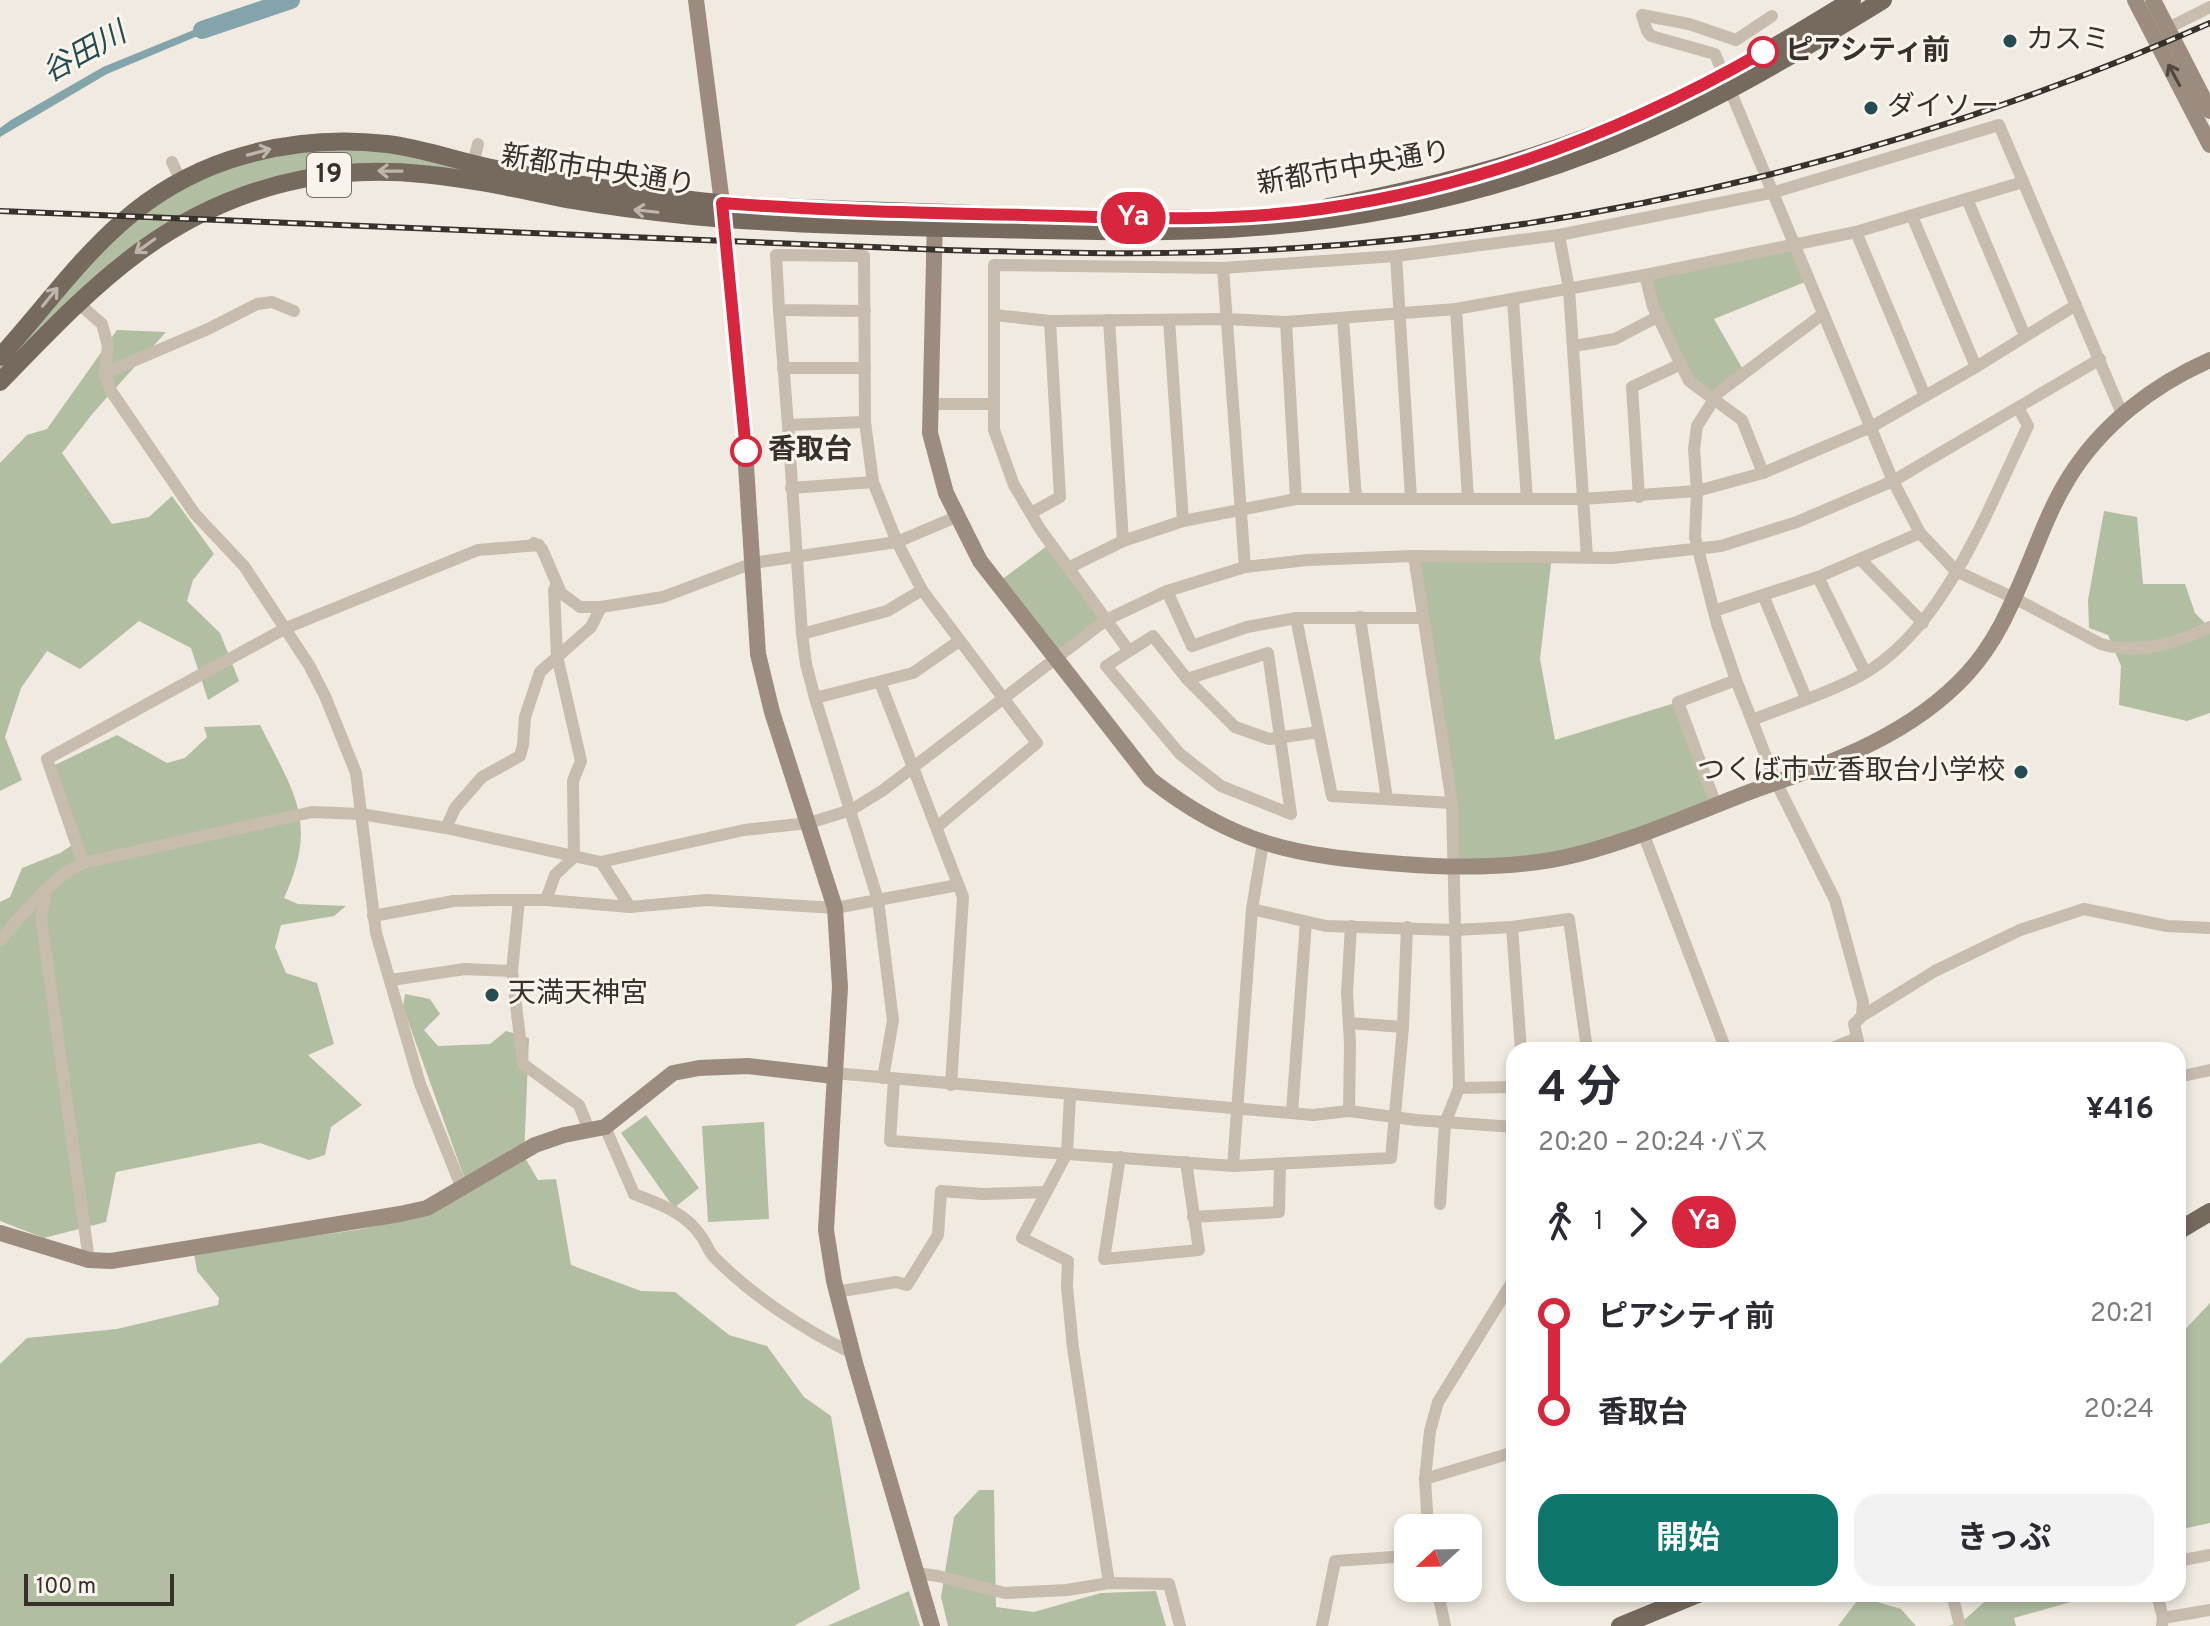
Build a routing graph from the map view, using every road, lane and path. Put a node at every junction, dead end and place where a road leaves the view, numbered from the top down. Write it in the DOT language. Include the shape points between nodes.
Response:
graph roads {
  1 [pos="696,0"];
  2 [pos="1852,0"];
  3 [pos="1883,0"];
  4 [pos="2135,0"];
  5 [pos="2153,0"];
  6 [pos="2210,7"];
  7 [pos="1772,16"];
  8 [pos="2168,28"];
  9 [pos="1727,82"];
  10 [pos="2210,111"];
  11 [pos="478,144"];
  12 [pos="2210,145"];
  13 [pos="172,162"];
  14 [pos="473,164"];
  15 [pos="181,181"];
  16 [pos="2023,182"];
  17 [pos="1775,192"];
  18 [pos="1967,199"];
  19 [pos="723,210"];
  20 [pos="1912,216"];
  21 [pos="935,220"];
  22 [pos="1856,232"];
  23 [pos="1559,235"];
  24 [pos="1795,244"];
  25 [pos="1396,256"];
  26 [pos="1223,268"];
  27 [pos="1645,275"];
  28 [pos="1569,289"];
  29 [pos="1513,300"];
  30 [pos="77,302"];
  31 [pos="2076,305"];
  32 [pos="1456,309"];
  33 [pos="779,310"];
  34 [pos="294,311"];
  35 [pos="865,311"];
  36 [pos="1400,313"];
  37 [pos="1823,314"];
  38 [pos="994,315"];
  39 [pos="1659,316"];
  40 [pos="1226,319"];
  41 [pos="1343,319"];
  42 [pos="1109,320"];
  43 [pos="1169,320"];
  44 [pos="1050,321"];
  45 [pos="1286,322"];
  46 [pos="2025,336"];
  47 [pos="1574,346"];
  48 [pos="0,357"];
  49 [pos="2100,359"];
  50 [pos="2210,360"];
  51 [pos="1681,364"];
  52 [pos="1976,367"];
  53 [pos="783,368"];
  54 [pos="865,368"];
  55 [pos="105,373"];
  56 [pos="0,382"];
  57 [pos="1925,396"];
  58 [pos="1713,400"];
  59 [pos="930,404"];
  60 [pos="994,404"];
  61 [pos="2019,409"];
  62 [pos="2123,416"];
  63 [pos="865,422"];
  64 [pos="788,425"];
  65 [pos="1871,427"];
  66 [pos="1763,473"];
  67 [pos="1893,481"];
  68 [pos="873,482"];
  69 [pos="791,488"];
  70 [pos="1697,491"];
  71 [pos="1639,497"];
  72 [pos="1411,498"];
  73 [pos="1468,498"];
  74 [pos="1296,499"];
  75 [pos="1356,499"];
  76 [pos="1527,499"];
  77 [pos="1583,499"];
  78 [pos="1240,510"];
  79 [pos="1031,513"];
  80 [pos="956,517"];
  81 [pos="1183,521"];
  82 [pos="1920,533"];
  83 [pos="1123,541"];
  84 [pos="897,542"];
  85 [pos="1697,550"];
  86 [pos="798,556"];
  87 [pos="1414,556"];
  88 [pos="1587,557"];
  89 [pos="1860,559"];
  90 [pos="753,563"];
  91 [pos="1245,567"];
  92 [pos="1068,568"];
  93 [pos="1956,571"];
  94 [pos="1818,577"];
  95 [pos="557,584"];
  96 [pos="922,590"];
  97 [pos="1167,591"];
  98 [pos="1763,595"];
  99 [pos="2014,598"];
  100 [pos="601,607"];
  101 [pos="1714,611"];
  102 [pos="1360,617"];
  103 [pos="1296,618"];
  104 [pos="1424,618"];
  105 [pos="1106,620"];
  106 [pos="1923,623"];
  107 [pos="2210,627"];
  108 [pos="286,628"];
  109 [pos="802,634"];
  110 [pos="959,641"];
  111 [pos="1129,651"];
  112 [pos="557,656"];
  113 [pos="1054,660"];
  114 [pos="1865,672"];
  115 [pos="1187,679"];
  116 [pos="1736,680"];
  117 [pos="880,682"];
  118 [pos="1002,697"];
  119 [pos="815,698"];
  120 [pos="1806,698"];
  121 [pos="1752,720"];
  122 [pos="1319,732"];
  123 [pos="1281,737"];
  124 [pos="913,768"];
  125 [pos="1776,782"];
  126 [pos="1387,799"];
  127 [pos="1452,803"];
  128 [pos="1716,805"];
  129 [pos="851,810"];
  130 [pos="361,814"];
  131 [pos="809,823"];
  132 [pos="937,827"];
  133 [pos="446,828"];
  134 [pos="1643,833"];
  135 [pos="1263,843"];
  136 [pos="574,857"];
  137 [pos="601,862"];
  138 [pos="83,863"];
  139 [pos="1452,868"];
  140 [pos="958,885"];
  141 [pos="46,892"];
  142 [pos="519,900"];
  143 [pos="546,900"];
  144 [pos="878,900"];
  145 [pos="630,907"];
  146 [pos="835,908"];
  147 [pos="1252,909"];
  148 [pos="373,916"];
  149 [pos="1306,922"];
  150 [pos="1351,926"];
  151 [pos="1407,927"];
  152 [pos="1512,927"];
  153 [pos="2210,928"];
  154 [pos="1455,930"];
  155 [pos="0,940"];
  156 [pos="512,971"];
  157 [pos="391,980"];
  158 [pos="1862,1016"];
  159 [pos="1349,1023"];
  160 [pos="1403,1027"];
  161 [pos="1520,1042"];
  162 [pos="1586,1042"];
  163 [pos="1723,1042"];
  164 [pos="1858,1042"];
  165 [pos="2210,1070"];
  166 [pos="834,1075"];
  167 [pos="2186,1075"];
  168 [pos="888,1079"];
  169 [pos="951,1085"];
  170 [pos="1506,1087"];
  171 [pos="1459,1088"];
  172 [pos="1070,1096"];
  173 [pos="1236,1109"];
  174 [pos="1349,1111"];
  175 [pos="1292,1112"];
  176 [pos="1394,1116"];
  177 [pos="1445,1123"];
  178 [pos="1506,1127"];
  179 [pos="597,1128"];
  180 [pos="1067,1153"];
  181 [pos="1120,1157"];
  182 [pos="1186,1162"];
  183 [pos="1280,1164"];
  184 [pos="1233,1166"];
  185 [pos="461,1186"];
  186 [pos="1046,1192"];
  187 [pos="1440,1204"];
  188 [pos="2210,1212"];
  189 [pos="1193,1217"];
  190 [pos="2186,1226"];
  191 [pos="0,1233"];
  192 [pos="89,1260"];
  193 [pos="836,1292"];
  194 [pos="1506,1292"];
  195 [pos="852,1353"];
  196 [pos="1506,1454"];
  197 [pos="1425,1479"];
  198 [pos="1427,1514"];
  199 [pos="2210,1555"];
  200 [pos="1394,1557"];
  201 [pos="2186,1560"];
  202 [pos="916,1573"];
  203 [pos="1109,1583"];
  204 [pos="1440,1602"];
  205 [pos="1678,1602"];
  206 [pos="1954,1602"];
  207 [pos="2159,1602"];
  208 [pos="2210,1610"];
  209 [pos="2163,1622"];
  210 [pos="932,1626"];
  211 [pos="1180,1626"];
  212 [pos="1322,1626"];
  213 [pos="1445,1626"];
  214 [pos="1620,1626"];
  215 [pos="1960,1626"];
  1 -- 19 [label="street"];
  2 -- 9 [label="main road, 新都市中央通り / 19"];
  3 -- 9 [label="main road, 新都市中央通り / 19"];
  12 -- 4 [label="street, one-way"];
  5 -- 8 [label="street"];
  6 -- 8 [label="street"];
  7 -- 9 [label="street" via="1736,40 1642,15 1651,36 1715,54"];
  8 -- 10 [label="street"];
  9 -- 17 [label="street"];
  9 -- 21 [label="main road, 新都市中央通り / 19" via="1540,155 1442,184 1322,209 1254,216"];
  11 -- 14 [label="street"];
  13 -- 15 [label="street"];
  15 -- 14 [label="main road, 新都市中央通り / 19, one-way" via="268,149 345,141"];
  14 -- 19 [label="main road, 新都市中央通り / 19"];
  48 -- 15 [label="main road, 新都市中央通り / 19, one-way" via="83,257 143,204"];
  16 -- 17 [label="street" via="1999,125"];
  16 -- 18 [label="street"];
  16 -- 31 [label="street"];
  17 -- 23 [label="street"];
  17 -- 24 [label="street"];
  18 -- 20 [label="street"];
  18 -- 46 [label="street"];
  19 -- 21 [label="main road, 新都市中央通り / 19"];
  19 -- 30 [label="main road, 新都市中央通り / 19, one-way" via="637,210 473,179 352,172 258,190 191,218 142,248"];
  19 -- 90 [label="street"];
  20 -- 22 [label="street"];
  20 -- 52 [label="street"];
  21 -- 59 [label="street"];
  22 -- 24 [label="street"];
  22 -- 57 [label="street"];
  23 -- 25 [label="street"];
  23 -- 28 [label="street"];
  24 -- 27 [label="street"];
  24 -- 37 [label="street"];
  25 -- 26 [label="street"];
  25 -- 36 [label="street"];
  26 -- 38 [label="street" via="994,265"];
  26 -- 40 [label="street"];
  27 -- 28 [label="street"];
  27 -- 39 [label="street"];
  28 -- 29 [label="street"];
  28 -- 47 [label="street"];
  29 -- 32 [label="street"];
  29 -- 76 [label="street"];
  30 -- 55 [label="street" via="102,324 108,346"];
  30 -- 56 [label="main road, 新都市中央通り / 19"];
  31 -- 46 [label="street"];
  31 -- 49 [label="street"];
  32 -- 36 [label="street"];
  32 -- 73 [label="street"];
  33 -- 35 [label="street"];
  33 -- 35 [label="street" via="776,255 864,256"];
  33 -- 53 [label="street"];
  34 -- 55 [label="street" via="272,302 257,304"];
  35 -- 54 [label="street"];
  36 -- 41 [label="street"];
  36 -- 72 [label="street"];
  37 -- 58 [label="street"];
  37 -- 65 [label="street"];
  38 -- 44 [label="street"];
  38 -- 60 [label="street"];
  39 -- 47 [label="street" via="1615,339"];
  39 -- 51 [label="street"];
  40 -- 43 [label="street"];
  40 -- 45 [label="street"];
  40 -- 78 [label="street"];
  41 -- 45 [label="street"];
  41 -- 75 [label="street"];
  42 -- 43 [label="street"];
  42 -- 44 [label="street"];
  42 -- 83 [label="street"];
  43 -- 81 [label="street"];
  44 -- 79 [label="street" via="1060,497"];
  45 -- 74 [label="street"];
  46 -- 52 [label="street"];
  47 -- 77 [label="street"];
  49 -- 61 [label="street"];
  49 -- 62 [label="street"];
  50 -- 62 [label="street" via="2159,386"];
  51 -- 58 [label="street" via="1689,381"];
  51 -- 71 [label="street" via="1632,387"];
  52 -- 57 [label="street"];
  53 -- 54 [label="street"];
  53 -- 64 [label="street"];
  54 -- 63 [label="street"];
  55 -- 108 [label="street" via="111,391 195,514 244,566"];
  57 -- 65 [label="street"];
  58 -- 66 [label="street" via="1742,420"];
  58 -- 70 [label="street" via="1697,426"];
  59 -- 60 [label="street"];
  59 -- 80 [label="street" via="930,433"];
  60 -- 79 [label="street" via="994,430 1014,485"];
  61 -- 67 [label="street"];
  61 -- 93 [label="street" via="2028,426"];
  62 -- 99 [label="street" via="2068,479"];
  63 -- 64 [label="street"];
  63 -- 68 [label="street"];
  64 -- 69 [label="street"];
  65 -- 66 [label="street"];
  65 -- 67 [label="street"];
  66 -- 70 [label="street"];
  67 -- 82 [label="street"];
  67 -- 85 [label="street" via="1797,522"];
  68 -- 69 [label="street"];
  68 -- 84 [label="street"];
  69 -- 86 [label="street"];
  70 -- 71 [label="street"];
  70 -- 85 [label="street"];
  71 -- 77 [label="street"];
  72 -- 73 [label="street"];
  72 -- 75 [label="street"];
  73 -- 76 [label="street"];
  74 -- 75 [label="street"];
  74 -- 78 [label="street"];
  76 -- 77 [label="street"];
  77 -- 88 [label="street"];
  78 -- 81 [label="street"];
  78 -- 91 [label="street"];
  79 -- 92 [label="street"];
  80 -- 84 [label="street"];
  80 -- 113 [label="street" via="980,561"];
  81 -- 83 [label="street"];
  82 -- 89 [label="street"];
  82 -- 93 [label="street"];
  83 -- 92 [label="street"];
  84 -- 86 [label="street"];
  84 -- 96 [label="street"];
  85 -- 88 [label="street"];
  85 -- 101 [label="street"];
  86 -- 90 [label="street"];
  86 -- 109 [label="street"];
  87 -- 88 [label="street"];
  87 -- 91 [label="street"];
  87 -- 104 [label="street"];
  89 -- 94 [label="street"];
  89 -- 106 [label="street"];
  90 -- 100 [label="street" via="663,597"];
  90 -- 131 [label="street" via="758,654"];
  91 -- 97 [label="street"];
  92 -- 105 [label="street"];
  93 -- 99 [label="street"];
  93 -- 106 [label="street"];
  94 -- 98 [label="street"];
  94 -- 114 [label="street"];
  95 -- 100 [label="street" via="580,607"];
  95 -- 108 [label="street" via="536,544 478,550"];
  95 -- 112 [label="street"];
  96 -- 109 [label="street" via="887,611"];
  96 -- 110 [label="street"];
  97 -- 103 [label="street" via="1192,646 1247,627"];
  97 -- 105 [label="street"];
  98 -- 101 [label="street"];
  98 -- 120 [label="street"];
  99 -- 107 [label="street" via="2116,649 2162,644"];
  99 -- 125 [label="street" via="1995,640 1931,709 1881,740"];
  100 -- 112 [label="street" via="591,627"];
  101 -- 116 [label="street"];
  102 -- 103 [label="street"];
  102 -- 104 [label="street"];
  102 -- 126 [label="street"];
  103 -- 122 [label="street"];
  104 -- 127 [label="street"];
  105 -- 111 [label="street"];
  105 -- 113 [label="street"];
  106 -- 114 [label="street"];
  108 -- 130 [label="street" via="309,665 356,773"];
  108 -- 138 [label="street" via="47,759"];
  109 -- 119 [label="street"];
  110 -- 117 [label="street" via="913,673"];
  110 -- 118 [label="street"];
  111 -- 115 [label="street" via="1153,636"];
  111 -- 123 [label="street" via="1106,666 1180,754 1221,786 1291,814"];
  112 -- 133 [label="street" via="540,672 525,717 520,756 482,777 455,808"];
  112 -- 136 [label="street" via="581,761 573,781"];
  113 -- 118 [label="street"];
  113 -- 135 [label="street" via="1150,779 1216,824"];
  114 -- 120 [label="street"];
  115 -- 123 [label="street" via="1235,727 1269,739"];
  115 -- 123 [label="street" via="1268,653"];
  116 -- 121 [label="street"];
  116 -- 128 [label="street" via="1678,702"];
  117 -- 119 [label="street"];
  117 -- 124 [label="street"];
  118 -- 124 [label="street"];
  118 -- 132 [label="street" via="1037,743"];
  119 -- 129 [label="street"];
  120 -- 121 [label="street"];
  121 -- 125 [label="street"];
  122 -- 123 [label="street"];
  122 -- 126 [label="street" via="1332,796"];
  124 -- 129 [label="street"];
  124 -- 132 [label="street"];
  125 -- 128 [label="street"];
  125 -- 158 [label="street" via="1835,900 1861,992"];
  126 -- 127 [label="street"];
  127 -- 139 [label="street"];
  128 -- 134 [label="street"];
  129 -- 131 [label="street"];
  129 -- 144 [label="street"];
  130 -- 133 [label="street"];
  130 -- 138 [label="street" via="312,812"];
  130 -- 148 [label="street"];
  131 -- 137 [label="street" via="744,830"];
  131 -- 146 [label="street"];
  132 -- 140 [label="street"];
  133 -- 136 [label="street"];
  134 -- 139 [label="street" via="1553,860"];
  134 -- 163 [label="street"];
  135 -- 139 [label="street" via="1329,859"];
  135 -- 147 [label="street"];
  136 -- 137 [label="street"];
  136 -- 143 [label="street" via="555,875"];
  137 -- 145 [label="street"];
  138 -- 141 [label="street" via="66,871"];
  139 -- 154 [label="street"];
  140 -- 144 [label="street"];
  140 -- 169 [label="street" via="963,897"];
  141 -- 155 [label="street"];
  141 -- 192 [label="street" via="41,918"];
  142 -- 143 [label="street"];
  142 -- 148 [label="street" via="454,901"];
  142 -- 156 [label="street"];
  143 -- 145 [label="street"];
  144 -- 146 [label="street"];
  144 -- 168 [label="street" via="893,1020"];
  145 -- 146 [label="street" via="707,900"];
  146 -- 166 [label="street" via="840,987"];
  147 -- 149 [label="street"];
  147 -- 173 [label="street"];
  148 -- 157 [label="street"];
  149 -- 150 [label="street"];
  149 -- 175 [label="street"];
  150 -- 151 [label="street"];
  150 -- 159 [label="street"];
  151 -- 154 [label="street"];
  151 -- 160 [label="street"];
  152 -- 154 [label="street"];
  152 -- 161 [label="street"];
  152 -- 162 [label="street" via="1569,919"];
  153 -- 158 [label="street" via="2167,926 2084,909 2020,930 1935,971"];
  154 -- 171 [label="street"];
  156 -- 157 [label="street" via="465,969"];
  156 -- 179 [label="street" via="523,1064 579,1105"];
  157 -- 185 [label="street" via="420,1084"];
  158 -- 164 [label="street" via="1854,1024"];
  159 -- 160 [label="street"];
  159 -- 174 [label="street"];
  160 -- 176 [label="street"];
  165 -- 167 [label="street"];
  166 -- 168 [label="street"];
  166 -- 179 [label="street" via="748,1066 673,1073"];
  166 -- 193 [label="street" via="826,1215"];
  168 -- 169 [label="street"];
  168 -- 180 [label="street" via="890,1141"];
  169 -- 172 [label="street"];
  170 -- 171 [label="street"];
  171 -- 177 [label="street"];
  172 -- 173 [label="street"];
  172 -- 180 [label="street"];
  173 -- 175 [label="street"];
  173 -- 184 [label="street"];
  174 -- 175 [label="street"];
  174 -- 176 [label="street"];
  176 -- 177 [label="street"];
  176 -- 183 [label="street" via="1391,1158"];
  177 -- 178 [label="street"];
  177 -- 187 [label="street"];
  179 -- 185 [label="street" via="535,1145"];
  179 -- 195 [label="street" via="634,1194 680,1214 701,1234 712,1255 748,1285 807,1330"];
  180 -- 181 [label="street"];
  180 -- 186 [label="street"];
  181 -- 182 [label="street"];
  181 -- 189 [label="street" via="1104,1259 1199,1250"];
  182 -- 184 [label="street"];
  182 -- 189 [label="street"];
  183 -- 184 [label="street"];
  183 -- 189 [label="street" via="1279,1212"];
  185 -- 192 [label="street" via="427,1208 400,1214 111,1261"];
  186 -- 193 [label="street" via="941,1191 938,1235 907,1285 896,1282"];
  186 -- 203 [label="street" via="1022,1238 1068,1261 1073,1348"];
  188 -- 190 [label="main road"];
  191 -- 192 [label="street"];
  193 -- 195 [label="street"];
  194 -- 197 [label="street" via="1438,1402"];
  195 -- 202 [label="street"];
  196 -- 197 [label="street"];
  197 -- 198 [label="street"];
  199 -- 201 [label="street"];
  200 -- 212 [label="street" via="1335,1561"];
  202 -- 203 [label="street" via="1005,1593"];
  202 -- 210 [label="street"];
  203 -- 211 [label="street" via="1169,1584"];
  204 -- 213 [label="street"];
  205 -- 214 [label="main road"];
  206 -- 215 [label="street"];
  207 -- 209 [label="street"];
  208 -- 209 [label="street"];
}
